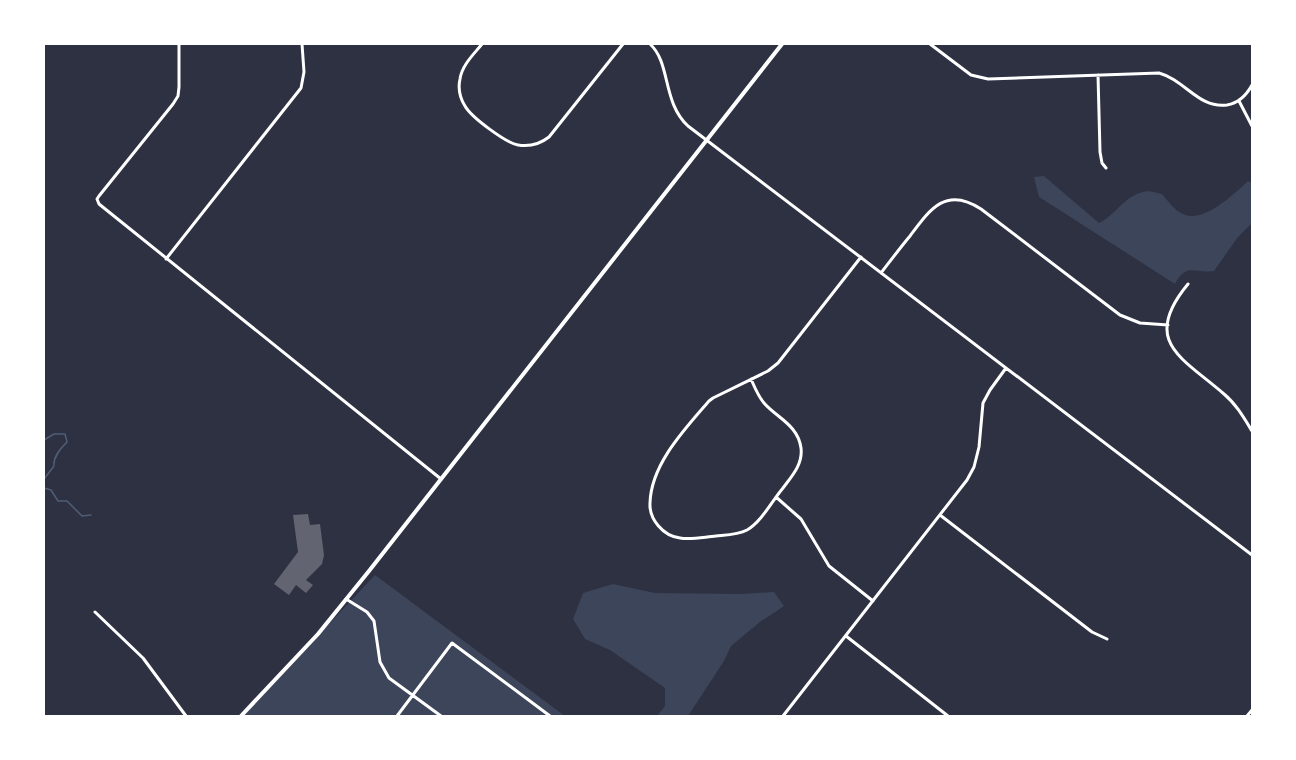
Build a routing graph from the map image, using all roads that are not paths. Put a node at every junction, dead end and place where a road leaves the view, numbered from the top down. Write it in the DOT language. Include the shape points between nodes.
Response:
graph roads {
  1 [pos="179,44"];
  2 [pos="302,44"];
  3 [pos="482,44"];
  4 [pos="623,44"];
  5 [pos="650,44"];
  6 [pos="782,44"];
  7 [pos="930,44"];
  8 [pos="1098,75"];
  9 [pos="1252,85"];
  10 [pos="1239,101"];
  11 [pos="1252,126"];
  12 [pos="707,140"];
  13 [pos="1107,168"];
  14 [pos="861,257"];
  15 [pos="166,259"];
  16 [pos="881,273"];
  17 [pos="1188,284"];
  18 [pos="1168,325"];
  19 [pos="1006,368"];
  20 [pos="751,379"];
  21 [pos="1252,431"];
  22 [pos="441,479"];
  23 [pos="776,497"];
  24 [pos="940,515"];
  25 [pos="1252,555"];
  26 [pos="346,599"];
  27 [pos="873,601"];
  28 [pos="95,612"];
  29 [pos="846,636"];
  30 [pos="1107,639"];
  31 [pos="412,695"];
  32 [pos="1252,710"];
  33 [pos="186,717"];
  34 [pos="241,717"];
  35 [pos="397,717"];
  36 [pos="441,717"];
  37 [pos="550,717"];
  38 [pos="783,717"];
  39 [pos="948,717"];
  40 [pos="1248,717"];
  1 -- 15 [label="street" via="178,96 97,199"];
  2 -- 15 [label="street" via="301,88"];
  3 -- 4 [label="street" via="462,70 461,98 469,111 505,139 527,145 549,137"];
  5 -- 12 [label="street" via="657,52 674,109"];
  6 -- 12 [label="main road"];
  7 -- 8 [label="street" via="982,78"];
  8 -- 10 [label="street" via="1159,74 1174,79 1207,104"];
  8 -- 13 [label="street" via="1100,152"];
  9 -- 10 [label="street"];
  10 -- 11 [label="street"];
  12 -- 14 [label="street"];
  12 -- 22 [label="main road"];
  14 -- 16 [label="street"];
  14 -- 20 [label="street" via="778,363"];
  15 -- 22 [label="street"];
  16 -- 18 [label="street" via="929,210 941,202 959,199 981,209 1129,320"];
  16 -- 19 [label="street"];
  17 -- 18 [label="street" via="1173,304"];
  18 -- 21 [label="street" via="1179,358 1225,395"];
  19 -- 24 [label="street" via="983,403 974,467"];
  19 -- 25 [label="street"];
  20 -- 23 [label="street" via="766,406 794,430 801,447 799,463"];
  20 -- 23 [label="street" via="713,398 697,415 663,460 650,506 657,524 671,536 700,538 746,530"];
  22 -- 26 [label="main road"];
  23 -- 27 [label="street" via="801,519 834,570"];
  24 -- 27 [label="street"];
  24 -- 30 [label="street" via="1092,632"];
  26 -- 31 [label="street" via="374,621 384,670"];
  26 -- 34 [label="main road"];
  27 -- 29 [label="street"];
  28 -- 33 [label="street" via="143,658"];
  29 -- 38 [label="street"];
  29 -- 39 [label="street"];
  31 -- 35 [label="street"];
  31 -- 36 [label="street"];
  31 -- 37 [label="street" via="452,644"];
  32 -- 40 [label="street"];
}
